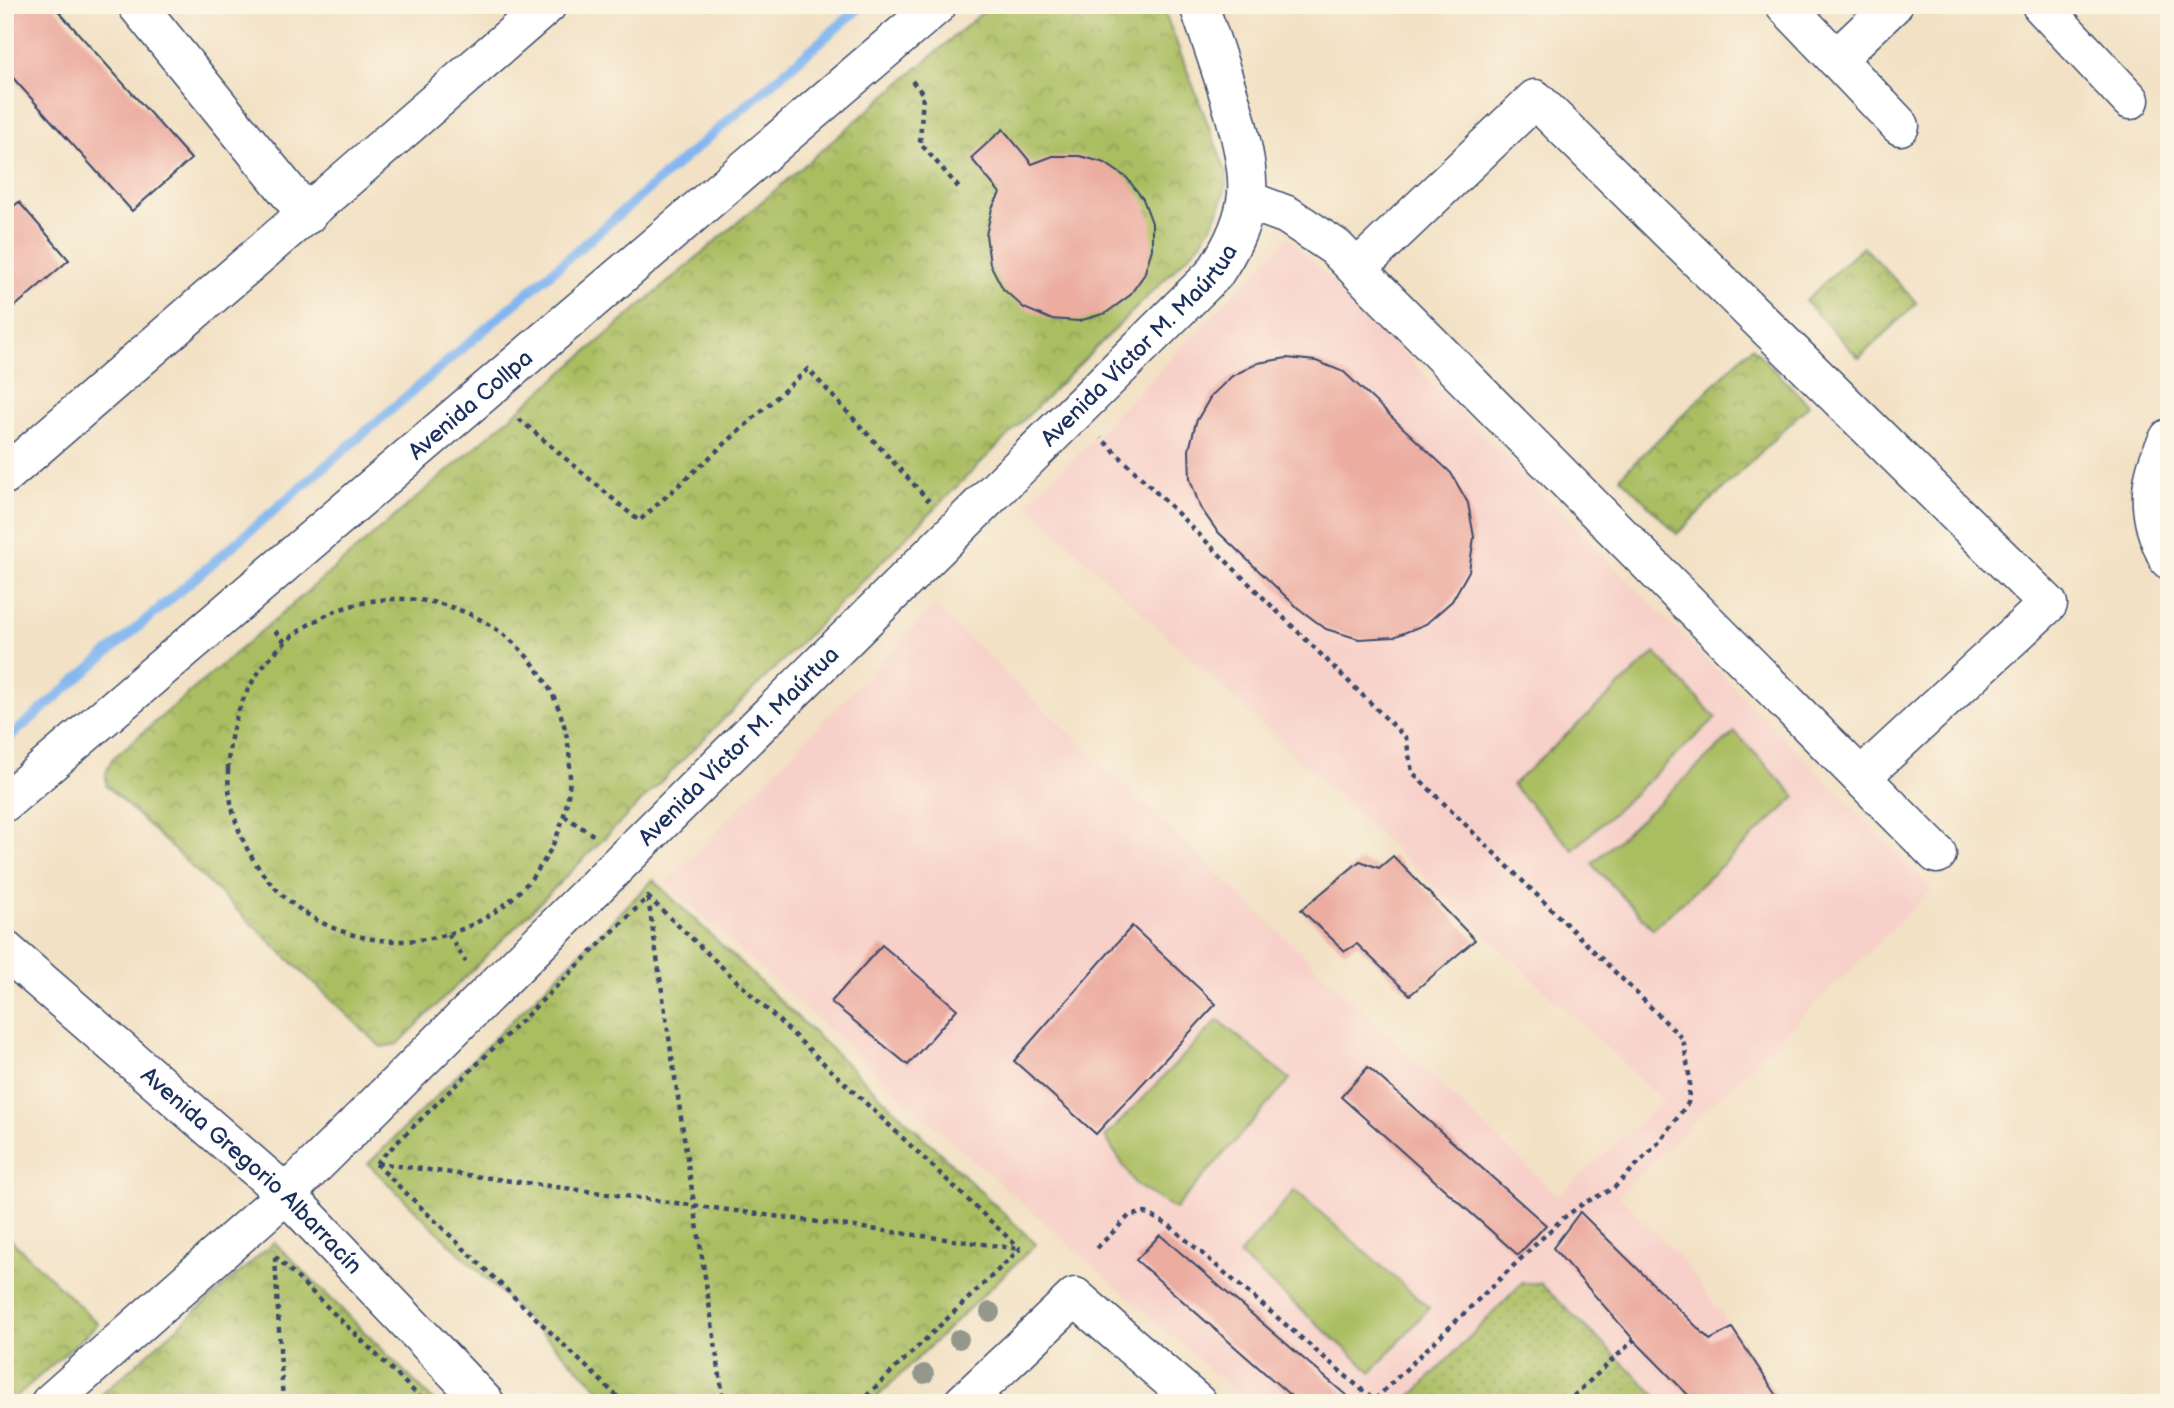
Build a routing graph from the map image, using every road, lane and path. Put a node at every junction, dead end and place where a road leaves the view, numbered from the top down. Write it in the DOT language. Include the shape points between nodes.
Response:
graph roads {
  1 [pos="137,5"];
  2 [pos="547,5"];
  3 [pos="937,5"];
  4 [pos="1785,5"];
  5 [pos="1894,5"];
  6 [pos="2041,5"];
  7 [pos="1205,8"];
  8 [pos="1836,59"];
  9 [pos="912,80"];
  10 [pos="2130,100"];
  11 [pos="1900,127"];
  12 [pos="960,189"];
  13 [pos="1247,200"];
  14 [pos="307,215"];
  15 [pos="1357,269"];
  16 [pos="1074,413"];
  17 [pos="519,419"];
  18 [pos="2169,438"];
  19 [pos="5,475"];
  20 [pos="929,501"];
  21 [pos="2169,560"];
  22 [pos="275,631"];
  23 [pos="285,642"];
  24 [pos="1861,777"];
  25 [pos="5,802"];
  26 [pos="565,816"];
  27 [pos="599,839"];
  28 [pos="1937,855"];
  29 [pos="648,897"];
  30 [pos="448,934"];
  31 [pos="5,950"];
  32 [pos="471,970"];
  33 [pos="376,1163"];
  34 [pos="286,1194"];
  35 [pos="695,1206"];
  36 [pos="1097,1248"];
  37 [pos="1020,1249"];
  38 [pos="1634,1340"];
  39 [pos="50,1403"];
  40 [pos="283,1403"];
  41 [pos="426,1403"];
  42 [pos="485,1403"];
  43 [pos="624,1403"];
  44 [pos="724,1403"];
  45 [pos="859,1403"];
  46 [pos="963,1403"];
  47 [pos="1197,1403"];
  48 [pos="1566,1403"];
  1 -- 14 [label="street"];
  2 -- 14 [label="street"];
  3 -- 25 [label="street, Avenida Collpa"];
  4 -- 8 [label="street"];
  5 -- 8 [label="street"];
  6 -- 10 [label="street"];
  7 -- 13 [label="street, Avenida Víctor M. Maúrtua" via="1247,167"];
  8 -- 11 [label="street"];
  9 -- 12 [label="path" via="923,94 920,143"];
  13 -- 15 [label="street" via="1287,215 1335,247"];
  13 -- 16 [label="street, Avenida Víctor M. Maúrtua" via="1234,244 1213,274"];
  14 -- 19 [label="street"];
  15 -- 24 [label="street"];
  15 -- 24 [label="street" via="1535,99 2048,604"];
  16 -- 34 [label="street, Avenida Víctor M. Maúrtua"];
  16 -- 36 [label="path" via="1406,738 1412,772 1683,1039 1690,1080 1688,1103 1661,1140 1614,1188 1562,1219 1374,1400 1170,1226 1146,1213 1130,1216"];
  17 -- 20 [label="path" via="639,520 808,369"];
  18 -- 21 [label="street" via="2152,478 2151,505 2160,544"];
  22 -- 23 [label="path"];
  23 -- 26 [label="path" via="339,610 401,599 432,602 491,625 537,667 554,694 570,754"];
  23 -- 30 [label="path" via="263,665 234,721 228,751 229,794 244,844 280,894 322,923 371,939 397,941"];
  24 -- 28 [label="street"];
  26 -- 27 [label="path"];
  26 -- 30 [label="path" via="540,868 521,890 483,919"];
  29 -- 33 [label="path"];
  29 -- 35 [label="path"];
  29 -- 37 [label="path"];
  30 -- 32 [label="path"];
  31 -- 34 [label="street, Avenida Gregorio Albarracín"];
  33 -- 35 [label="path"];
  33 -- 43 [label="path"];
  34 -- 39 [label="street, Avenida Víctor M. Maúrtua"];
  34 -- 42 [label="street, Avenida Gregorio Albarracín"];
  35 -- 37 [label="path"];
  35 -- 44 [label="path"];
  37 -- 45 [label="path"];
  38 -- 48 [label="path"];
  40 -- 41 [label="path" via="275,1256"];
  46 -- 47 [label="street" via="1075,1297"];
}
